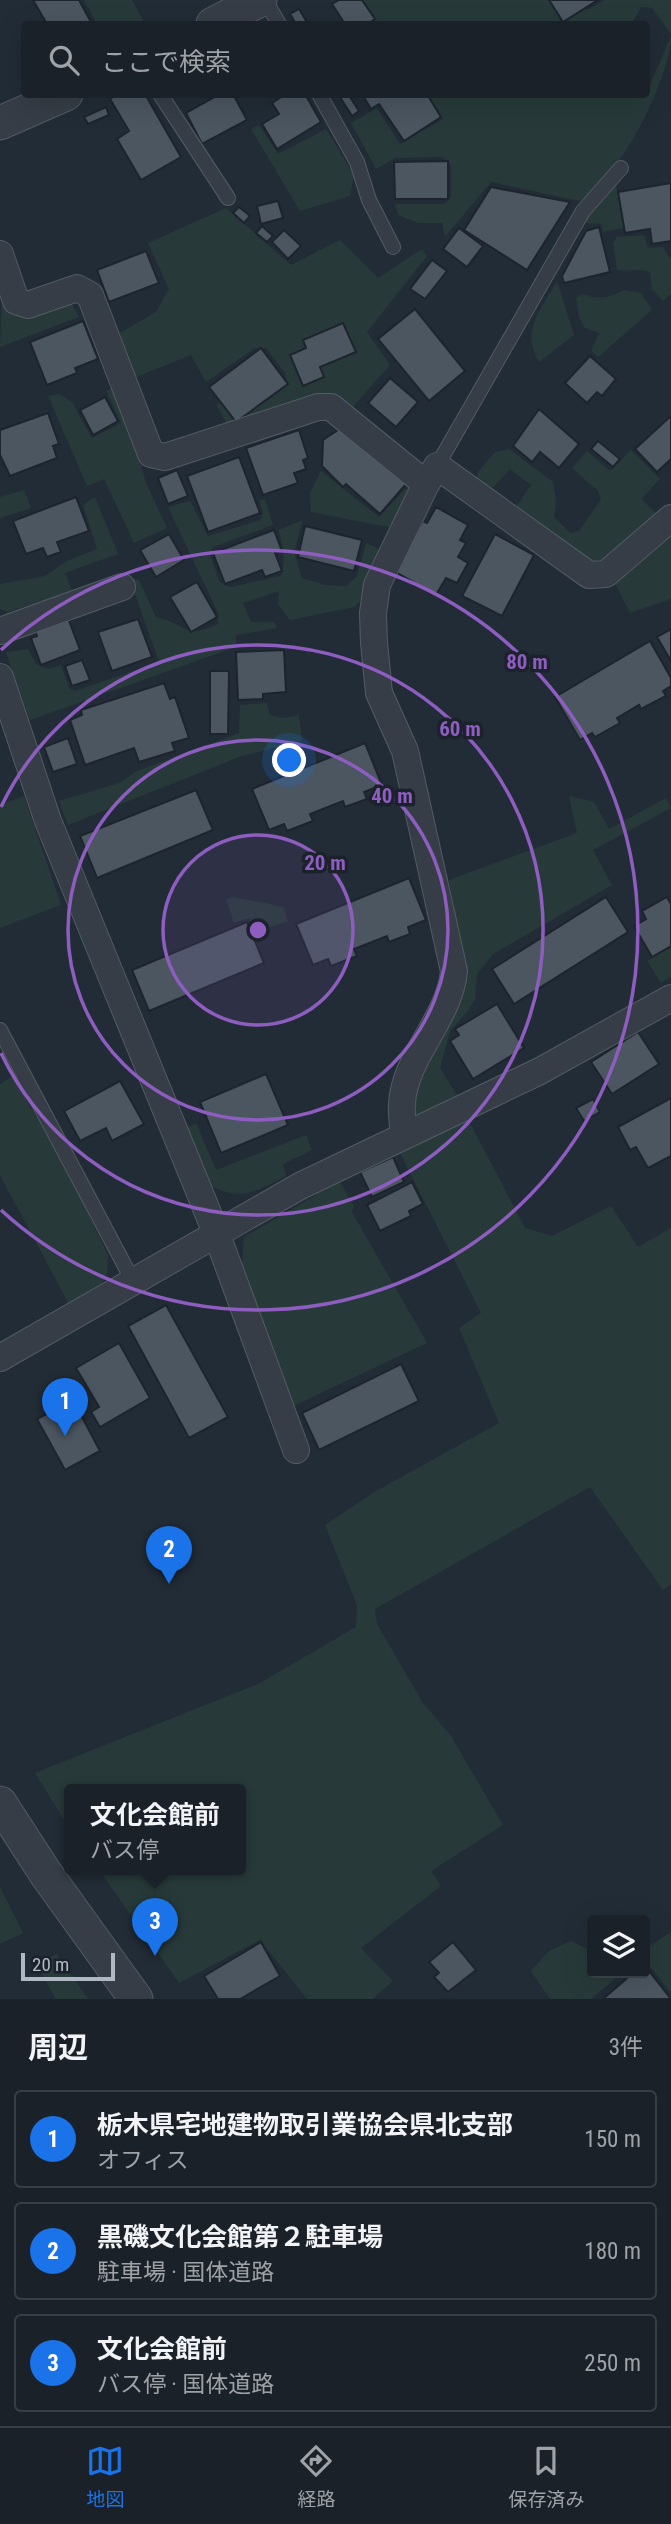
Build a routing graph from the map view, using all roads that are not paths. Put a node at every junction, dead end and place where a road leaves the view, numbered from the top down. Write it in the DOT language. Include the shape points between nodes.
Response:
graph roads {
  1 [pos="262,0"];
  2 [pos="219,21"];
  3 [pos="277,21"];
  4 [pos="57,98"];
  5 [pos="163,98"];
  6 [pos="321,98"];
  7 [pos="0,123"];
  8 [pos="621,168"];
  9 [pos="228,198"];
  10 [pos="393,247"];
  11 [pos="0,254"];
  12 [pos="432,475"];
  13 [pos="671,518"];
  14 [pos="122,587"];
  15 [pos="0,631"];
  16 [pos="0,677"];
  17 [pos="671,998"];
  18 [pos="0,1030"];
  19 [pos="404,1136"];
  20 [pos="217,1235"];
  21 [pos="134,1283"];
  22 [pos="0,1358"];
  23 [pos="296,1450"];
  24 [pos="0,1803"];
  25 [pos="136,1999"];
  1 -- 2 [label="street"];
  1 -- 3 [label="lane"];
  4 -- 7 [label="street"];
  5 -- 9 [label="lane"];
  6 -- 10 [label="lane" via="358,162 369,200"];
  8 -- 12 [label="lane" via="583,211"];
  11 -- 12 [label="street" via="16,301 28,305 77,288 90,295 151,454 165,457 318,407 331,407"];
  12 -- 13 [label="street" via="589,575 606,574"];
  12 -- 19 [label="street" via="377,585 373,613 379,693 405,751 454,971 449,993 409,1077 402,1101"];
  14 -- 15 [label="street"];
  16 -- 20 [label="street" via="48,821"];
  17 -- 19 [label="street" via="540,1071"];
  18 -- 21 [label="lane"];
  19 -- 20 [label="street" via="300,1186"];
  20 -- 21 [label="street"];
  20 -- 23 [label="street"];
  21 -- 22 [label="street"];
  24 -- 25 [label="street"];
}
